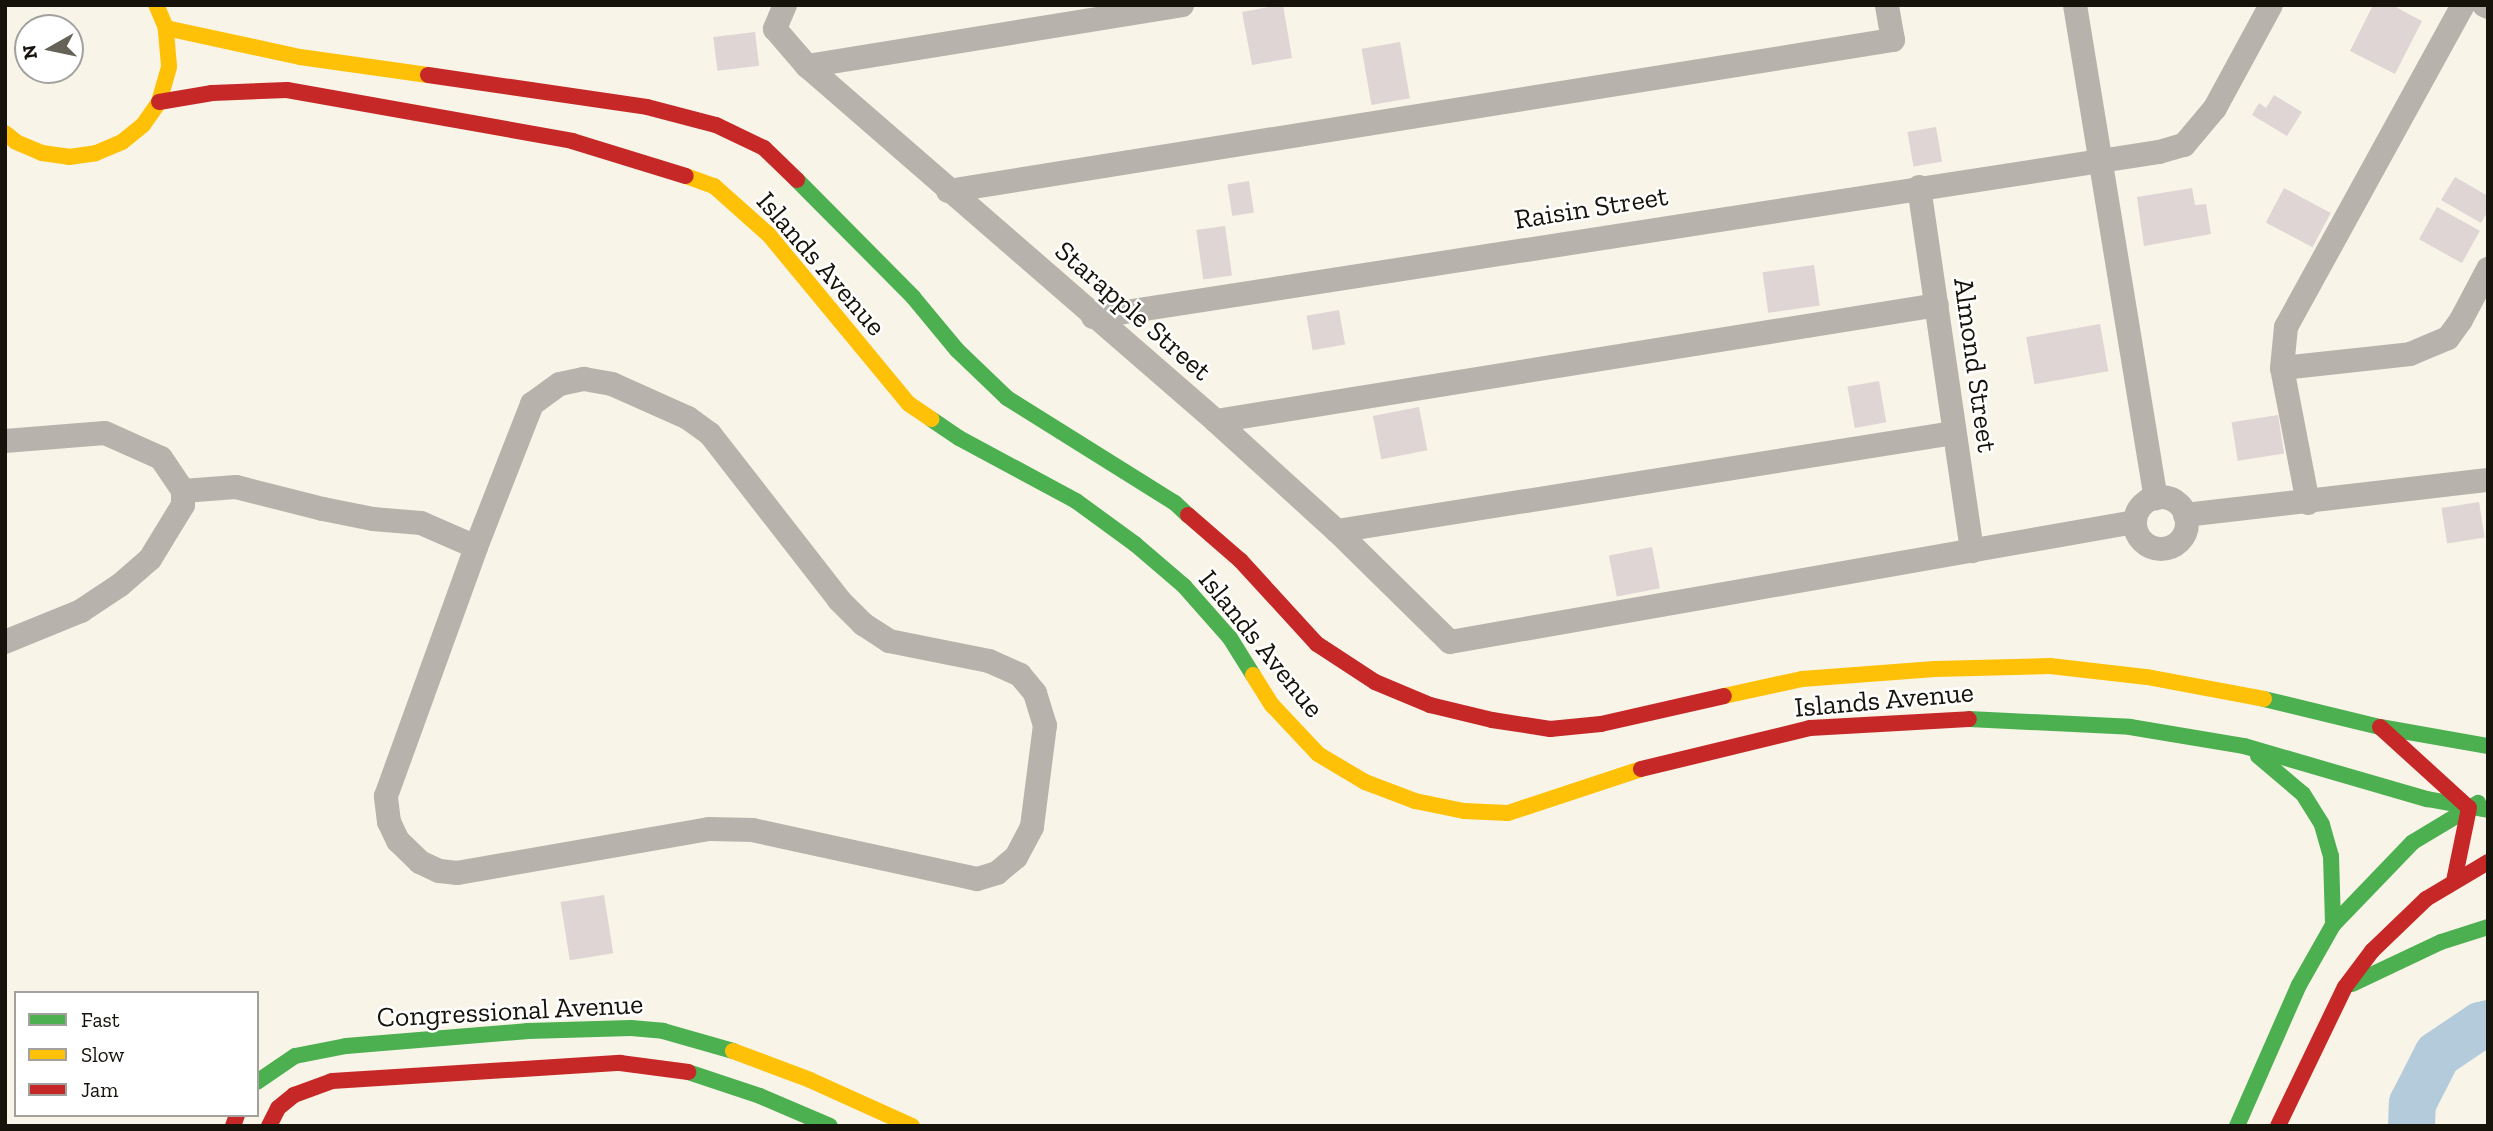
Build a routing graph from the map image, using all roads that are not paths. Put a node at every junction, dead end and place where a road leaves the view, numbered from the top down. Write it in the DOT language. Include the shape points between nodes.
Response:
graph roads {
  1 [pos="156,5"];
  2 [pos="785,5"];
  3 [pos="1182,5"];
  4 [pos="1887,5"];
  5 [pos="2075,5"];
  6 [pos="2271,5"];
  7 [pos="2463,5"];
  8 [pos="166,28"];
  9 [pos="807,66"];
  10 [pos="159,102"];
  11 [pos="9,141"];
  12 [pos="2099,163"];
  13 [pos="1919,187"];
  14 [pos="948,191"];
  15 [pos="2488,269"];
  16 [pos="1937,305"];
  17 [pos="1093,317"];
  18 [pos="2282,368"];
  19 [pos="1216,421"];
  20 [pos="1954,433"];
  21 [pos="5,441"];
  22 [pos="2488,480"];
  23 [pos="183,491"];
  24 [pos="2156,498"];
  25 [pos="2308,503"];
  26 [pos="2185,515"];
  27 [pos="2135,522"];
  28 [pos="1337,531"];
  29 [pos="476,547"];
  30 [pos="1972,551"];
  31 [pos="5,642"];
  32 [pos="2380,727"];
  33 [pos="2244,746"];
  34 [pos="2488,746"];
  35 [pos="2488,799"];
  36 [pos="2469,808"];
  37 [pos="2486,821"];
  38 [pos="2488,862"];
  39 [pos="2454,881"];
  40 [pos="2333,925"];
  41 [pos="2488,926"];
  42 [pos="2345,987"];
  43 [pos="262,1077"];
  44 [pos="278,1108"];
  45 [pos="259,1111"];
  46 [pos="269,1126"];
  47 [pos="830,1126"];
  48 [pos="912,1126"];
  49 [pos="2237,1126"];
  50 [pos="2278,1126"];
  1 -- 8 [label="street"];
  2 -- 9 [label="street, Starapple Street" via="775,29"];
  3 -- 9 [label="street"];
  4 -- 14 [label="street" via="1893,40"];
  5 -- 12 [label="street"];
  6 -- 12 [label="street, Raisin Street" via="2215,108 2185,145"];
  7 -- 18 [label="street" via="2286,327"];
  8 -- 10 [label="street" via="169,66"];
  8 -- 32 [label="street, Islands Avenue" via="300,57 647,107 716,125 764,148 835,216 1007,398 1175,503 1240,560 1317,644 1375,682 1430,705 1550,729 1601,724 1803,685 1993,666 2063,667 2237,693"];
  9 -- 14 [label="street, Starapple Street"];
  10 -- 11 [label="street" via="143,125 122,142 96,153 69,157"];
  10 -- 33 [label="street, Islands Avenue" via="248,90 341,98 572,141 714,186 768,235 909,404 959,438 1076,501 1135,544 1184,586 1230,638 1272,705 1318,754 1365,782 1415,801 1464,811 1508,813 1621,774 1809,722 2042,719 2130,727"];
  12 -- 13 [label="street, Raisin Street"];
  12 -- 24 [label="street"];
  13 -- 16 [label="street, Almond Street"];
  13 -- 17 [label="street, Raisin Street"];
  14 -- 17 [label="street, Starapple Street"];
  15 -- 18 [label="street" via="2448,338 2410,354"];
  16 -- 19 [label="street"];
  16 -- 20 [label="street, Almond Street"];
  17 -- 19 [label="street, Starapple Street"];
  18 -- 25 [label="street"];
  19 -- 28 [label="street, Starapple Street"];
  20 -- 28 [label="street"];
  20 -- 30 [label="street, Almond Street"];
  21 -- 23 [label="street" via="106,433 161,458"];
  22 -- 25 [label="street"];
  23 -- 29 [label="street" via="236,487 335,512 421,523"];
  23 -- 31 [label="street" via="183,505 150,559 81,611"];
  24 -- 26 [label="street" via="2171,499"];
  24 -- 27 [label="street" via="2141,506"];
  25 -- 26 [label="street"];
  26 -- 27 [label="street" via="2182,538 2161,549 2145,544"];
  27 -- 30 [label="street"];
  28 -- 30 [label="street, Starapple Street" via="1450,642"];
  29 -- 29 [label="street" via="386,796 389,822 398,841 421,862 458,873 709,829 753,830 977,879 997,873 1016,857 1032,827 1043,758 1045,725 1035,694 1020,675 989,661 889,641 863,624 839,600 709,434 688,418 612,384 584,379 560,384 532,404"];
  32 -- 34 [label="street, Islands Avenue"];
  32 -- 36 [label="street"];
  33 -- 36 [label="street, Islands Avenue"];
  33 -- 40 [label="street" via="2304,794 2322,825 2331,856"];
  35 -- 36 [label="street"];
  36 -- 37 [label="street"];
  36 -- 39 [label="street"];
  36 -- 40 [label="street" via="2413,842"];
  38 -- 39 [label="street"];
  39 -- 42 [label="street" via="2397,925"];
  40 -- 49 [label="street" via="2299,985"];
  41 -- 42 [label="street" via="2441,942"];
  42 -- 50 [label="street"];
  43 -- 44 [label="street, Congressional Avenue"];
  43 -- 48 [label="street, Congressional Avenue" via="296,1056 346,1046 631,1028 724,1047"];
  44 -- 45 [label="street"];
  44 -- 46 [label="street"];
  44 -- 47 [label="street, Congressional Avenue" via="304,1090 352,1078 620,1063 687,1072"];
}
